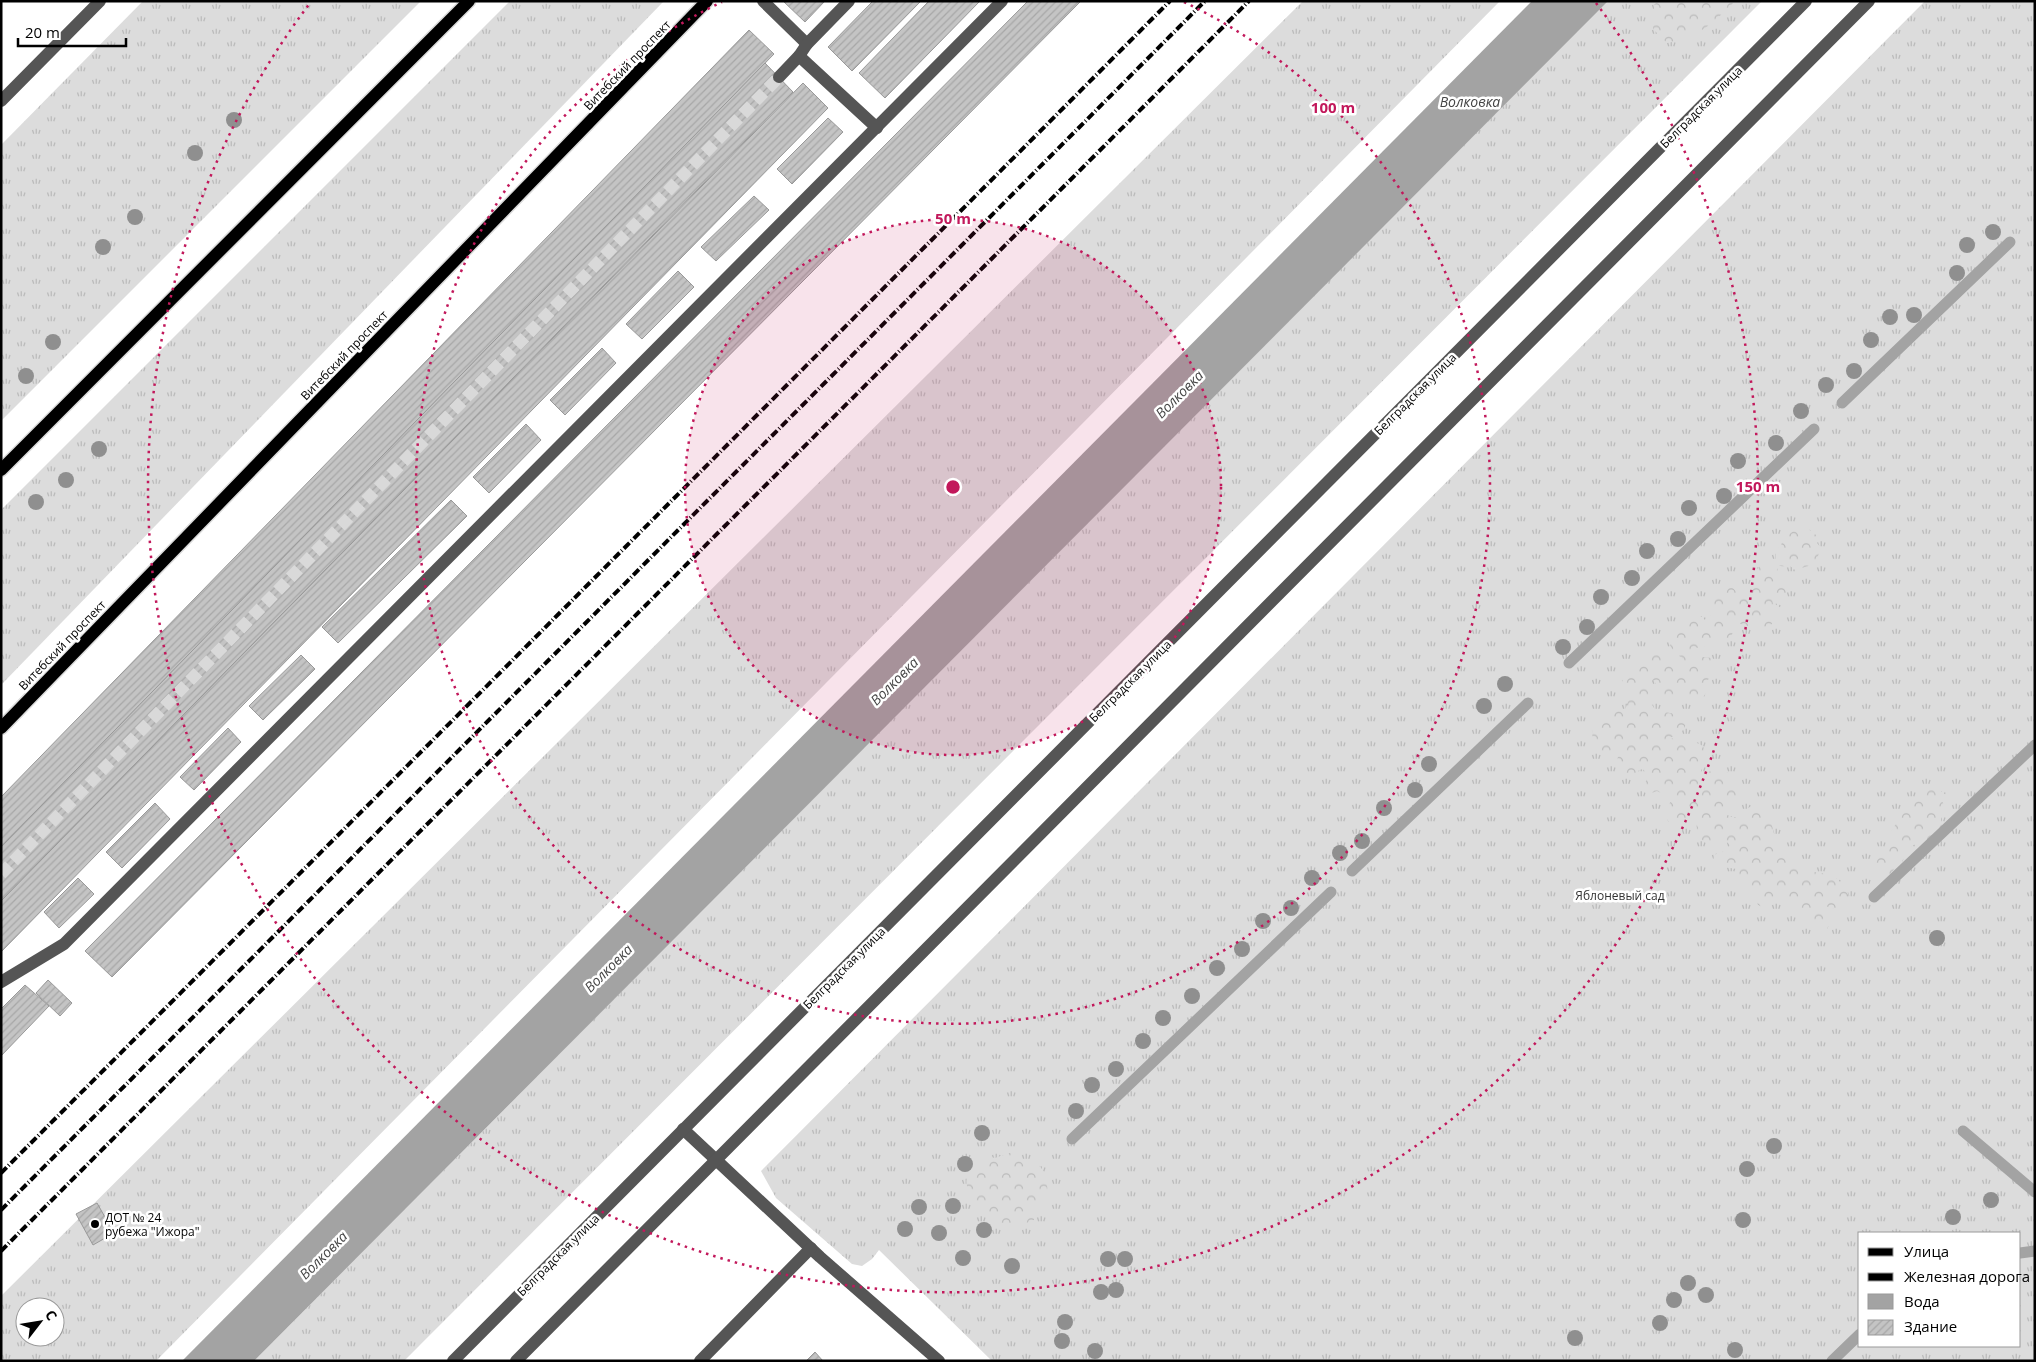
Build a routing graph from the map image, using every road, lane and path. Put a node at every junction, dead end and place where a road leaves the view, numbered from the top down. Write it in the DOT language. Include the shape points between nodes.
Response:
graph roads {
  1 [pos="100,1"];
  2 [pos="469,1"];
  3 [pos="707,1"];
  4 [pos="763,1"];
  5 [pos="849,1"];
  6 [pos="1002,1"];
  7 [pos="1806,1"];
  8 [pos="1869,1"];
  9 [pos="807,44"];
  10 [pos="799,56"];
  11 [pos="779,77"];
  12 [pos="1,101"];
  13 [pos="877,128"];
  14 [pos="1,470"];
  15 [pos="1,728"];
  16 [pos="1,982"];
  17 [pos="683,1129"];
  18 [pos="716,1161"];
  19 [pos="810,1248"];
  20 [pos="453,1361"];
  21 [pos="516,1361"];
  22 [pos="700,1361"];
  23 [pos="939,1361"];
  1 -- 12 [label="street"];
  2 -- 14 [label="main road"];
  3 -- 15 [label="main road, Витебский проспект"];
  4 -- 9 [label="street"];
  5 -- 9 [label="street"];
  6 -- 13 [label="street"];
  7 -- 17 [label="street, Белградская улица"];
  8 -- 18 [label="street"];
  9 -- 10 [label="street"];
  10 -- 11 [label="street"];
  10 -- 13 [label="street"];
  13 -- 16 [label="street" via="64,944"];
  17 -- 18 [label="street"];
  17 -- 20 [label="street, Белградская улица"];
  18 -- 19 [label="street"];
  18 -- 21 [label="street"];
  19 -- 22 [label="street"];
  19 -- 23 [label="street"];
}
